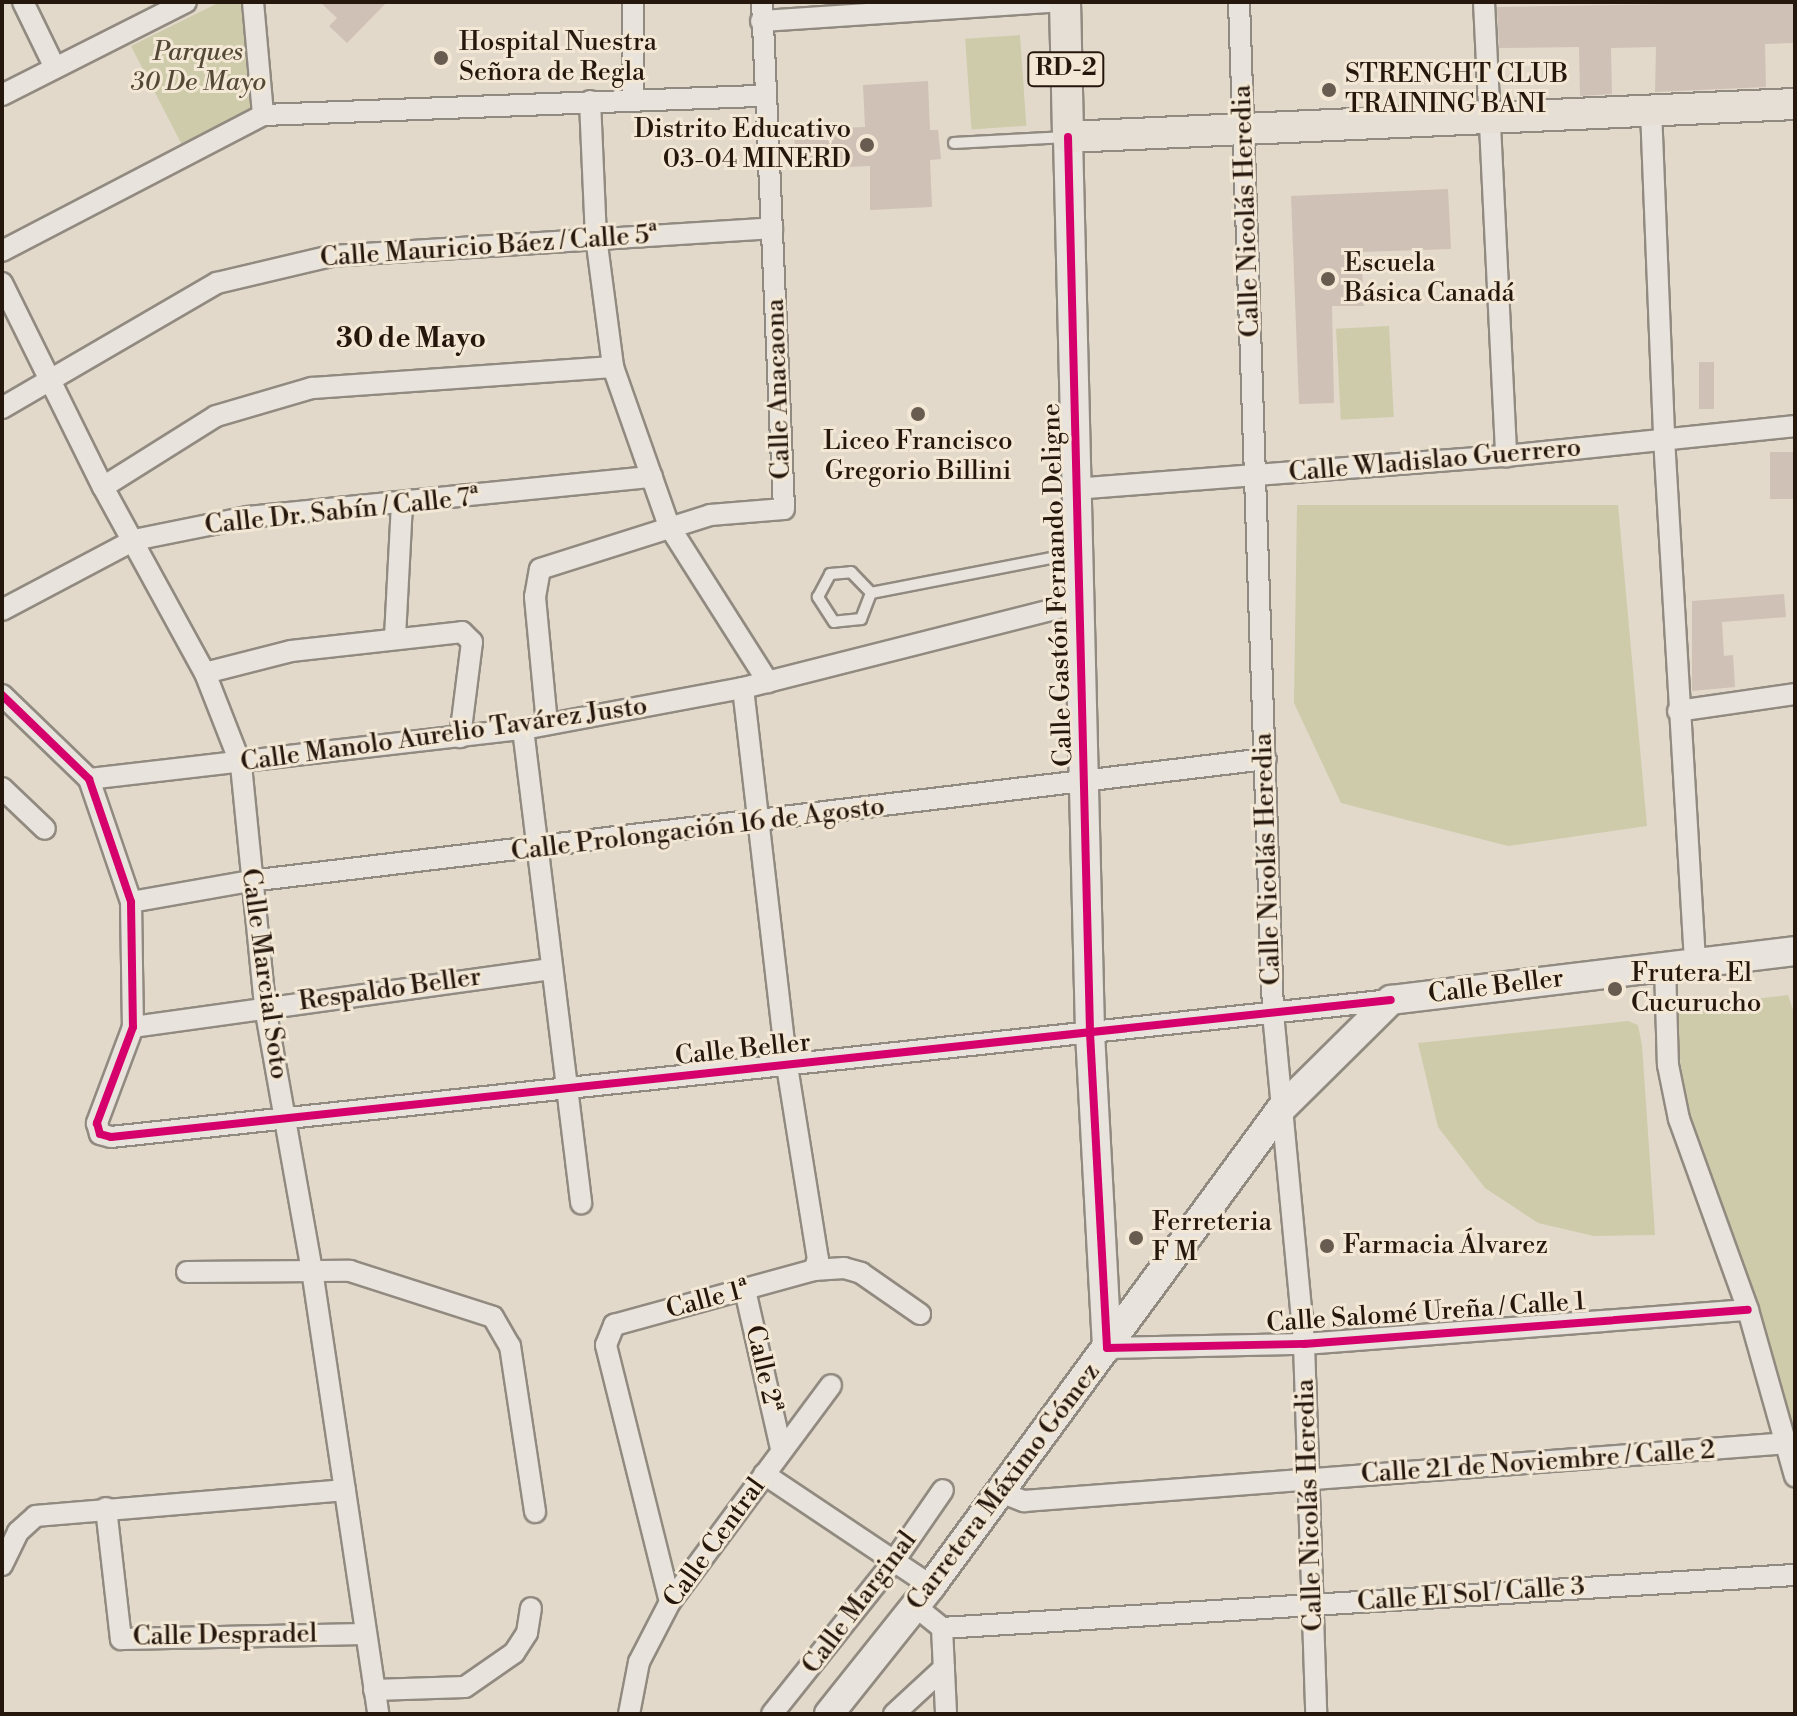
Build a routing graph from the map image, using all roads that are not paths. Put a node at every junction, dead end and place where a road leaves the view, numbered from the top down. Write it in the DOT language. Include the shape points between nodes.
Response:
graph roads {
  1 [pos="23,2"];
  2 [pos="186,2"];
  3 [pos="253,2"];
  4 [pos="633,2"];
  5 [pos="1049,2"];
  6 [pos="1065,2"];
  7 [pos="1239,2"];
  8 [pos="1484,2"];
  9 [pos="761,12"];
  10 [pos="55,68"];
  11 [pos="2,95"];
  12 [pos="762,96"];
  13 [pos="633,97"];
  14 [pos="590,101"];
  15 [pos="1795,104"];
  16 [pos="1651,110"];
  17 [pos="263,115"];
  18 [pos="1489,118"];
  19 [pos="1246,130"];
  20 [pos="1068,137"];
  21 [pos="954,143"];
  22 [pos="772,228"];
  23 [pos="596,237"];
  24 [pos="2,251"];
  25 [pos="2,283"];
  26 [pos="613,367"];
  27 [pos="53,382"];
  28 [pos="2,408"];
  29 [pos="1795,426"];
  30 [pos="1664,438"];
  31 [pos="1506,456"];
  32 [pos="652,477"];
  33 [pos="1256,478"];
  34 [pos="103,487"];
  35 [pos="1074,489"];
  36 [pos="402,505"];
  37 [pos="669,526"];
  38 [pos="134,540"];
  39 [pos="1076,553"];
  40 [pos="871,593"];
  41 [pos="1076,604"];
  42 [pos="2,610"];
  43 [pos="395,637"];
  44 [pos="205,673"];
  45 [pos="768,682"];
  46 [pos="743,688"];
  47 [pos="1795,694"];
  48 [pos="2,695"];
  49 [pos="1678,711"];
  50 [pos="547,724"];
  51 [pos="523,729"];
  52 [pos="460,737"];
  53 [pos="1266,759"];
  54 [pos="241,765"];
  55 [pos="89,779"];
  56 [pos="1085,784"];
  57 [pos="2,788"];
  58 [pos="759,823"];
  59 [pos="45,829"];
  60 [pos="537,849"];
  61 [pos="250,881"];
  62 [pos="131,902"];
  63 [pos="1795,951"];
  64 [pos="1695,962"];
  65 [pos="1665,966"];
  66 [pos="552,969"];
  67 [pos="1391,1000"];
  68 [pos="265,1007"];
  69 [pos="1273,1013"];
  70 [pos="133,1027"];
  71 [pos="1090,1033"];
  72 [pos="787,1066"];
  73 [pos="567,1090"];
  74 [pos="1281,1109"];
  75 [pos="285,1120"];
  76 [pos="581,1203"];
  77 [pos="312,1270"];
  78 [pos="814,1270"];
  79 [pos="187,1272"];
  80 [pos="745,1290"];
  81 [pos="1748,1310"];
  82 [pos="920,1314"];
  83 [pos="1304,1344"];
  84 [pos="1107,1348"];
  85 [pos="831,1385"];
  86 [pos="1789,1443"];
  87 [pos="781,1448"];
  88 [pos="764,1474"];
  89 [pos="1795,1476"];
  90 [pos="1310,1480"];
  91 [pos="345,1490"];
  92 [pos="943,1490"];
  93 [pos="1000,1492"];
  94 [pos="106,1508"];
  95 [pos="535,1512"];
  96 [pos="894,1561"];
  97 [pos="2,1565"];
  98 [pos="1795,1575"];
  99 [pos="923,1596"];
  100 [pos="670,1602"];
  101 [pos="1314,1605"];
  102 [pos="531,1608"];
  103 [pos="942,1628"];
  104 [pos="366,1634"];
  105 [pos="944,1668"];
  106 [pos="374,1690"];
  107 [pos="378,1714"];
  108 [pos="629,1714"];
  109 [pos="772,1714"];
  110 [pos="829,1714"];
  111 [pos="894,1714"];
  112 [pos="946,1714"];
  113 [pos="1316,1714"];
  1 -- 10 [label="street"];
  2 -- 10 [label="street"];
  3 -- 17 [label="street"];
  4 -- 13 [label="street"];
  5 -- 9 [label="street"];
  6 -- 20 [label="main road, RD-2"];
  7 -- 19 [label="street, Calle Nicolás Heredia"];
  8 -- 18 [label="street"];
  9 -- 12 [label="street, Calle Anacaona"];
  10 -- 11 [label="street"];
  12 -- 13 [label="street"];
  12 -- 22 [label="street, Calle Anacaona"];
  13 -- 14 [label="street"];
  14 -- 17 [label="street"];
  14 -- 23 [label="street"];
  15 -- 16 [label="main road"];
  16 -- 18 [label="main road"];
  16 -- 30 [label="street"];
  17 -- 24 [label="street"];
  18 -- 19 [label="main road"];
  18 -- 31 [label="street"];
  19 -- 20 [label="main road"];
  19 -- 33 [label="street, Calle Nicolás Heredia"];
  20 -- 21 [label="lane"];
  20 -- 35 [label="main road, Calle Gastón Fernando Deligne"];
  22 -- 23 [label="street, Calle Mauricio Báez / Calle 5ª"];
  22 -- 37 [label="street, Calle Anacaona" via="784,509 741,509"];
  23 -- 26 [label="street"];
  23 -- 27 [label="street, Calle Mauricio Báez / Calle 5ª" via="331,256 217,283"];
  25 -- 27 [label="street, Calle Marcial Soto"];
  26 -- 32 [label="street"];
  26 -- 34 [label="street" via="312,388 216,416"];
  27 -- 28 [label="street, Calle Mauricio Báez / Calle 5ª"];
  27 -- 34 [label="street, Calle Marcial Soto"];
  29 -- 30 [label="street, Calle Wladislao Guerrero"];
  30 -- 31 [label="street, Calle Wladislao Guerrero"];
  30 -- 49 [label="street"];
  31 -- 33 [label="street, Calle Wladislao Guerrero"];
  32 -- 36 [label="street, Calle Dr. Sabín / Calle 7ª"];
  32 -- 37 [label="street"];
  33 -- 35 [label="street, Calle Wladislao Guerrero"];
  33 -- 53 [label="street, Calle Nicolás Heredia"];
  34 -- 38 [label="street, Calle Marcial Soto"];
  35 -- 39 [label="main road, Calle Gastón Fernando Deligne"];
  36 -- 38 [label="street, Calle Dr. Sabín / Calle 7ª" via="248,517"];
  36 -- 43 [label="street"];
  37 -- 45 [label="street"];
  37 -- 50 [label="street, Calle Anacaona" via="540,569 535,597"];
  38 -- 42 [label="street, Calle Dr. Sabín / Calle 7ª"];
  38 -- 44 [label="street, Calle Marcial Soto"];
  39 -- 40 [label="lane"];
  39 -- 41 [label="main road, Calle Gastón Fernando Deligne"];
  40 -- 40 [label="lane" via="851,572 830,574 818,597 834,622 861,619"];
  41 -- 45 [label="street, Calle Manolo Aurelio Tavárez Justo"];
  41 -- 56 [label="main road, Calle Gastón Fernando Deligne"];
  43 -- 44 [label="street" via="291,651"];
  43 -- 52 [label="street" via="470,635"];
  44 -- 54 [label="street, Calle Marcial Soto"];
  45 -- 46 [label="street, Calle Manolo Aurelio Tavárez Justo"];
  46 -- 50 [label="street, Calle Manolo Aurelio Tavárez Justo"];
  46 -- 58 [label="street"];
  47 -- 49 [label="street"];
  48 -- 55 [label="street"];
  49 -- 64 [label="street"];
  50 -- 51 [label="street, Calle Manolo Aurelio Tavárez Justo"];
  51 -- 52 [label="street, Calle Manolo Aurelio Tavárez Justo"];
  51 -- 60 [label="street"];
  52 -- 54 [label="street, Calle Manolo Aurelio Tavárez Justo"];
  53 -- 56 [label="street, Calle Prolongación 16 de Agosto"];
  53 -- 69 [label="street, Calle Nicolás Heredia"];
  54 -- 55 [label="street, Calle Manolo Aurelio Tavárez Justo"];
  54 -- 61 [label="street, Calle Marcial Soto"];
  55 -- 62 [label="street"];
  56 -- 58 [label="street, Calle Prolongación 16 de Agosto"];
  56 -- 71 [label="main road, Calle Gastón Fernando Deligne"];
  57 -- 59 [label="street"];
  58 -- 60 [label="street, Calle Prolongación 16 de Agosto"];
  58 -- 72 [label="street"];
  60 -- 61 [label="street, Calle Prolongación 16 de Agosto"];
  60 -- 66 [label="street"];
  61 -- 62 [label="street, Calle Prolongación 16 de Agosto"];
  61 -- 68 [label="street, Calle Marcial Soto"];
  62 -- 70 [label="street"];
  63 -- 64 [label="main road, Calle Beller"];
  64 -- 65 [label="main road, Calle Beller"];
  65 -- 67 [label="main road, Calle Beller"];
  65 -- 81 [label="street" via="1668,1065 1679,1119"];
  66 -- 68 [label="street, Respaldo Beller"];
  66 -- 73 [label="street"];
  67 -- 69 [label="street, Calle Beller"];
  67 -- 74 [label="main road, Carretera Máximo Gómez"];
  68 -- 70 [label="street, Respaldo Beller"];
  68 -- 75 [label="street, Calle Marcial Soto"];
  69 -- 71 [label="street, Calle Beller"];
  69 -- 74 [label="street, Calle Nicolás Heredia"];
  70 -- 75 [label="street, Calle Beller" via="97,1123 100,1134"];
  71 -- 72 [label="street, Calle Beller"];
  71 -- 84 [label="main road, Calle Gastón Fernando Deligne"];
  72 -- 73 [label="street, Calle Beller"];
  72 -- 78 [label="street" via="818,1259"];
  73 -- 75 [label="street, Calle Beller"];
  73 -- 76 [label="street"];
  74 -- 83 [label="street, Calle Nicolás Heredia"];
  74 -- 84 [label="main road, Carretera Máximo Gómez"];
  75 -- 77 [label="street, Calle Marcial Soto"];
  77 -- 79 [label="street"];
  77 -- 91 [label="street, Calle Marcial Soto"];
  77 -- 95 [label="street" via="373,1275 493,1317 510,1346"];
  78 -- 80 [label="street, Calle 1ª"];
  78 -- 82 [label="street, Calle 1ª" via="861,1273"];
  80 -- 87 [label="street, Calle 2ª"];
  80 -- 100 [label="street, Calle 1ª" via="614,1325 606,1334"];
  81 -- 83 [label="street, Calle Salomé Ureña / Calle 1"];
  81 -- 86 [label="street"];
  83 -- 84 [label="street, Calle Salomé Ureña / Calle 1"];
  83 -- 90 [label="street, Calle Nicolás Heredia"];
  84 -- 93 [label="main road, Carretera Máximo Gómez"];
  85 -- 87 [label="street, Calle Central"];
  86 -- 89 [label="street"];
  86 -- 90 [label="street, Calle 21 de Noviembre / Calle 2"];
  87 -- 88 [label="street, Calle Central"];
  88 -- 96 [label="street"];
  88 -- 100 [label="street, Calle Central"];
  90 -- 93 [label="street, Calle 21 de Noviembre / Calle 2" via="1024,1501"];
  90 -- 101 [label="street, Calle Nicolás Heredia"];
  91 -- 94 [label="street"];
  91 -- 104 [label="street, Calle Marcial Soto"];
  92 -- 96 [label="street, Calle Marginal"];
  93 -- 99 [label="main road, Carretera Máximo Gómez"];
  94 -- 97 [label="street" via="36,1516 18,1532"];
  94 -- 104 [label="street, Calle Despradel" via="121,1639"];
  96 -- 99 [label="street"];
  96 -- 109 [label="street, Calle Marginal"];
  98 -- 101 [label="street, Calle El Sol / Calle 3"];
  99 -- 103 [label="street"];
  99 -- 110 [label="main road, Carretera Máximo Gómez"];
  100 -- 108 [label="street, Calle Central" via="639,1662"];
  101 -- 103 [label="street, Calle El Sol / Calle 3"];
  101 -- 113 [label="street, Calle Nicolás Heredia"];
  102 -- 106 [label="street" via="527,1633 514,1653 465,1687"];
  103 -- 105 [label="street"];
  104 -- 106 [label="street, Calle Marcial Soto"];
  105 -- 111 [label="street"];
  105 -- 112 [label="street"];
  106 -- 107 [label="street, Calle Marcial Soto"];
}
